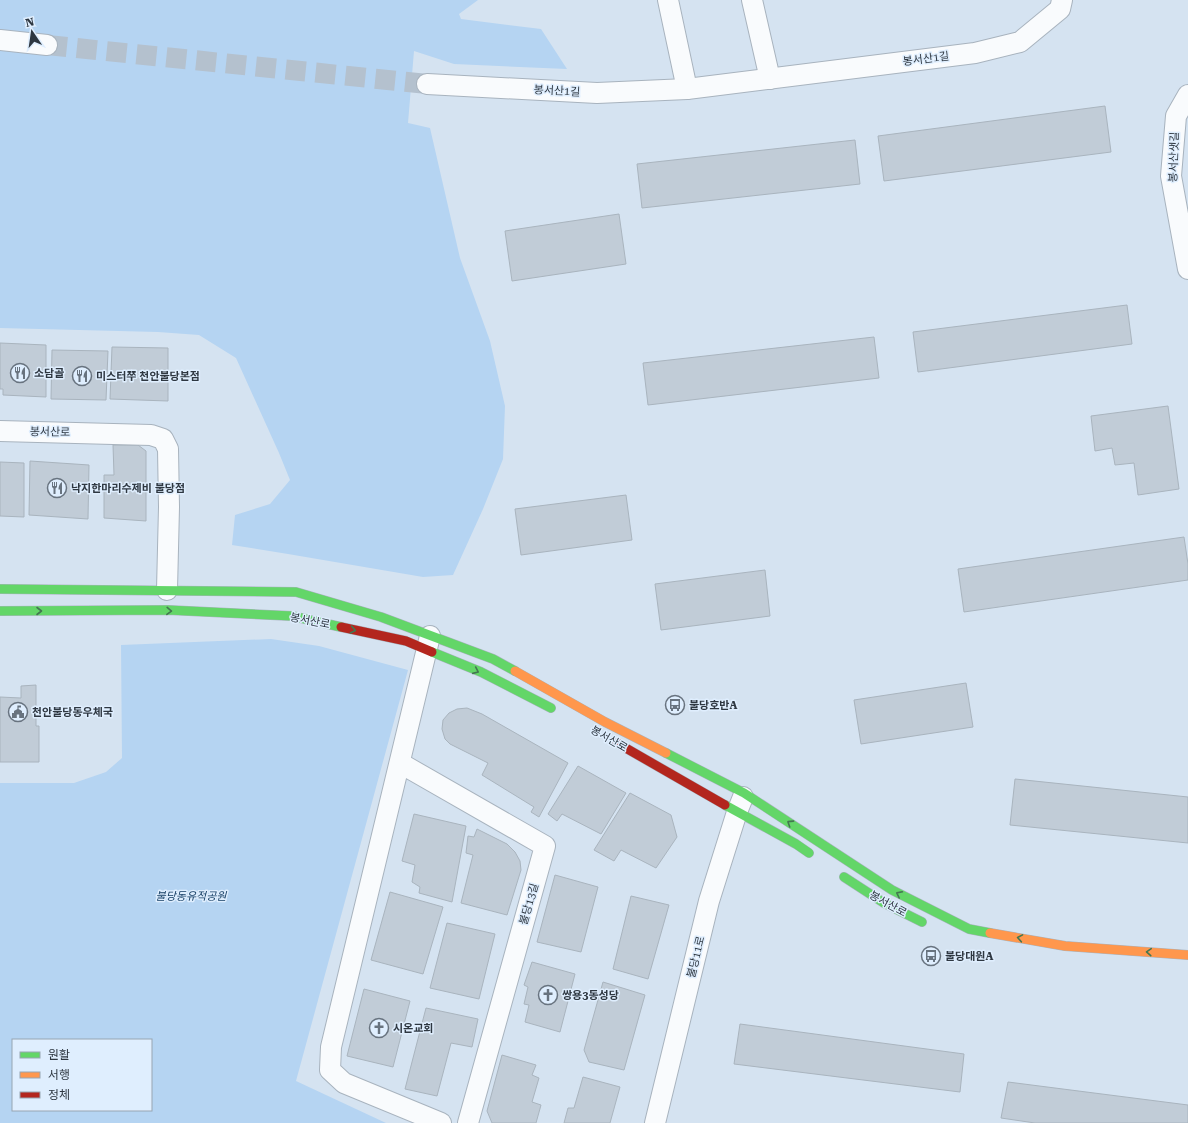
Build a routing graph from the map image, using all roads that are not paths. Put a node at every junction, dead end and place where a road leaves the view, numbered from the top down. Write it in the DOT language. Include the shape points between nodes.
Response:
graph roads {
  1 [pos="668,0"];
  2 [pos="752,0"];
  3 [pos="1062,0"];
  4 [pos="0,40"];
  5 [pos="47,44"];
  6 [pos="770,79"];
  7 [pos="427,84"];
  8 [pos="687,89"];
  9 [pos="1188,95"];
  10 [pos="1188,269"];
  11 [pos="0,431"];
  12 [pos="0,590"];
  13 [pos="167,590"];
  14 [pos="0,611"];
  15 [pos="429,643"];
  16 [pos="558,711"];
  17 [pos="606,737"];
  18 [pos="400,763"];
  19 [pos="744,793"];
  20 [pos="737,812"];
  21 [pos="815,857"];
  22 [pos="834,869"];
  23 [pos="930,926"];
  24 [pos="1188,955"];
  25 [pos="441,1123"];
  26 [pos="468,1123"];
  27 [pos="655,1123"];
  1 -- 8 [label="street"];
  2 -- 6 [label="street"];
  3 -- 6 [label="street, 봉서산1길" via="1060,9 1020,42 975,53"];
  4 -- 5 [label="street"];
  6 -- 8 [label="street, 봉서산1길"];
  7 -- 8 [label="street, 봉서산1길" via="597,93"];
  9 -- 10 [label="street, 봉서산샛길" via="1176,116 1171,176"];
  11 -- 13 [label="street, 봉서산로" via="150,435 163,439 168,449"];
  12 -- 13 [label="street, 봉서산로"];
  13 -- 15 [label="street, 봉서산로" via="296,592 381,617"];
  14 -- 15 [label="street, 봉서산로, one-way" via="168,610 292,616 406,641"];
  15 -- 16 [label="street, 봉서산로, one-way"];
  15 -- 18 [label="street"];
  15 -- 19 [label="street, 봉서산로" via="493,660 605,722"];
  17 -- 20 [label="street, 봉서산로"];
  18 -- 25 [label="street" via="331,1047 330,1070 344,1083"];
  18 -- 26 [label="street, 불당13길" via="545,846"];
  19 -- 20 [label="street, 불당11로"];
  24 -- 19 [label="street, 봉서산로, one-way" via="1065,946 969,929 892,890"];
  20 -- 21 [label="street, 봉서산로"];
  20 -- 27 [label="street, 불당11로" via="709,901"];
  22 -- 23 [label="street, 봉서산로" via="884,903"];
}
